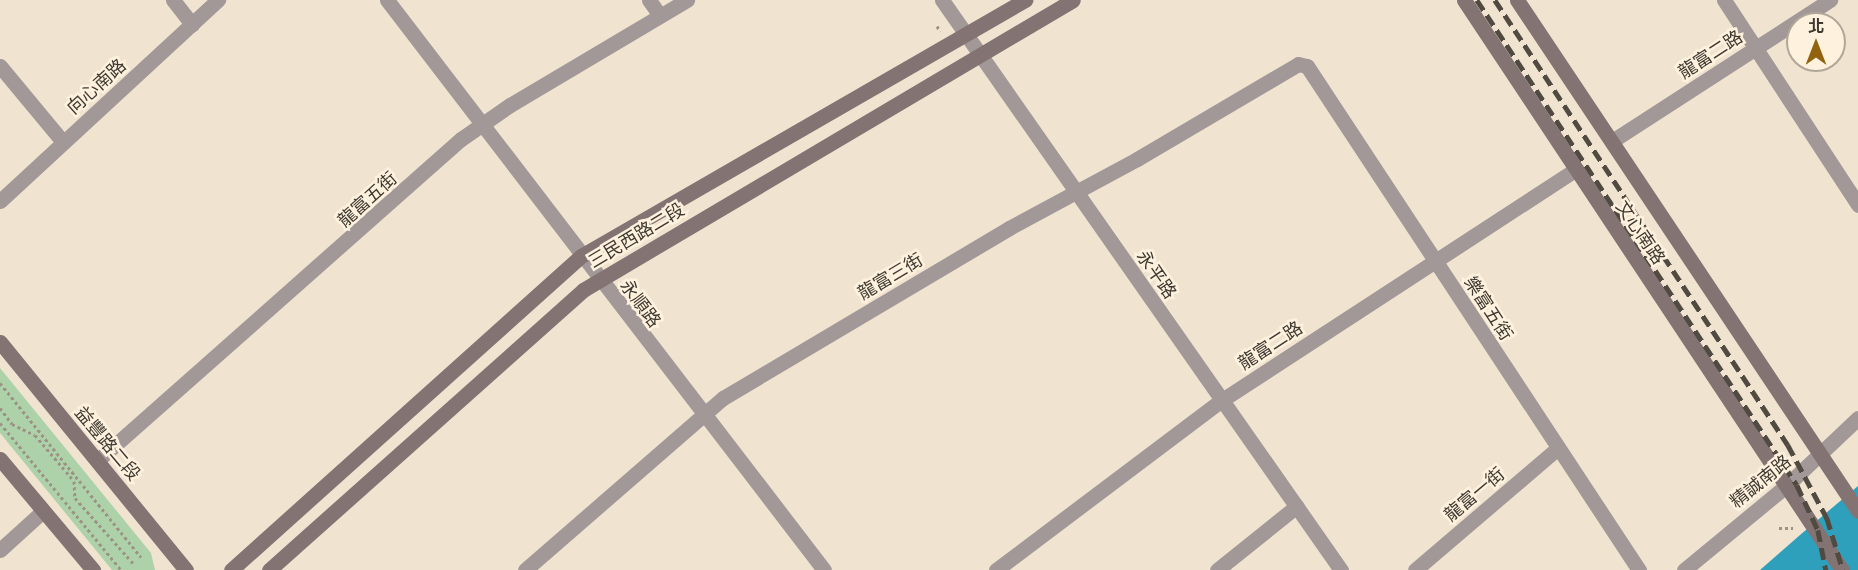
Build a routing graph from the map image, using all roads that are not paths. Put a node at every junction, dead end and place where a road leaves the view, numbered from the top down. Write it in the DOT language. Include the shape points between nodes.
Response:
graph roads {
  1 [pos="173,0"];
  2 [pos="218,0"];
  3 [pos="387,0"];
  4 [pos="649,0"];
  5 [pos="687,0"];
  6 [pos="942,0"];
  7 [pos="1025,0"];
  8 [pos="1073,0"];
  9 [pos="1464,0"];
  10 [pos="1518,0"];
  11 [pos="1724,0"];
  12 [pos="1830,0"];
  13 [pos="660,16"];
  14 [pos="192,24"];
  15 [pos="966,35"];
  16 [pos="1756,48"];
  17 [pos="979,54"];
  18 [pos="0,66"];
  19 [pos="1307,66"];
  20 [pos="482,126"];
  21 [pos="1612,141"];
  22 [pos="63,142"];
  23 [pos="1575,169"];
  24 [pos="1075,192"];
  25 [pos="0,201"];
  26 [pos="1858,205"];
  27 [pos="581,256"];
  28 [pos="1434,261"];
  29 [pos="599,279"];
  30 [pos="0,342"];
  31 [pos="1222,400"];
  32 [pos="704,417"];
  33 [pos="1858,418"];
  34 [pos="1558,448"];
  35 [pos="1821,455"];
  36 [pos="0,459"];
  37 [pos="98,460"];
  38 [pos="1786,486"];
  39 [pos="1297,506"];
  40 [pos="43,511"];
  41 [pos="1858,512"];
  42 [pos="0,550"];
  43 [pos="93,570"];
  44 [pos="186,570"];
  45 [pos="231,570"];
  46 [pos="269,570"];
  47 [pos="525,570"];
  48 [pos="824,570"];
  49 [pos="996,570"];
  50 [pos="1217,570"];
  51 [pos="1341,570"];
  52 [pos="1414,570"];
  53 [pos="1639,570"];
  54 [pos="1684,570"];
  55 [pos="1842,570"];
  1 -- 14 [label="street"];
  2 -- 14 [label="street, 向心南路"];
  3 -- 20 [label="street, 永順路"];
  4 -- 13 [label="street"];
  5 -- 13 [label="street, 龍富五街"];
  6 -- 15 [label="street, 永平路"];
  7 -- 15 [label="street, 三民西路二段"];
  8 -- 17 [label="street, 三民西路二段"];
  9 -- 23 [label="street, 文心南路"];
  10 -- 21 [label="street, 文心南路"];
  11 -- 16 [label="street"];
  12 -- 16 [label="street, 龍富二路"];
  13 -- 20 [label="street, 龍富五街"];
  14 -- 22 [label="street, 向心南路"];
  15 -- 17 [label="street, 永平路"];
  15 -- 27 [label="street, 三民西路二段"];
  16 -- 21 [label="street, 龍富二路"];
  16 -- 26 [label="street"];
  17 -- 24 [label="street, 永平路"];
  17 -- 29 [label="street, 三民西路二段"];
  18 -- 22 [label="street"];
  19 -- 24 [label="street, 龍富三街" via="1298,64"];
  19 -- 28 [label="street, 樂富五街"];
  20 -- 27 [label="street, 永順路"];
  20 -- 37 [label="street, 龍富五街" via="461,139"];
  21 -- 35 [label="street, 文心南路"];
  22 -- 25 [label="street, 向心南路"];
  23 -- 28 [label="street, 龍富二路"];
  23 -- 38 [label="street, 文心南路"];
  24 -- 31 [label="street, 永平路"];
  24 -- 32 [label="street, 龍富三街" via="723,398"];
  27 -- 29 [label="street, 永順路"];
  27 -- 45 [label="street, 三民西路二段"];
  28 -- 31 [label="street, 龍富二路"];
  28 -- 34 [label="street, 樂富五街"];
  29 -- 32 [label="street, 永順路"];
  29 -- 46 [label="street, 三民西路二段"];
  30 -- 37 [label="street, 益豐路二段"];
  31 -- 39 [label="street, 永平路"];
  31 -- 49 [label="street, 龍富二路"];
  32 -- 47 [label="street, 龍富三街" via="677,436"];
  32 -- 48 [label="street, 永順路"];
  33 -- 35 [label="street, 精誠南路"];
  34 -- 52 [label="street, 龍富一街"];
  34 -- 53 [label="street, 樂富五街"];
  35 -- 38 [label="street, 精誠南路"];
  35 -- 41 [label="street, 文心南路"];
  36 -- 40 [label="street"];
  37 -- 44 [label="street, 益豐路二段"];
  38 -- 54 [label="street, 精誠南路"];
  38 -- 55 [label="street, 文心南路"];
  39 -- 50 [label="street"];
  39 -- 51 [label="street, 永平路"];
  40 -- 42 [label="street"];
  40 -- 43 [label="street"];
}
